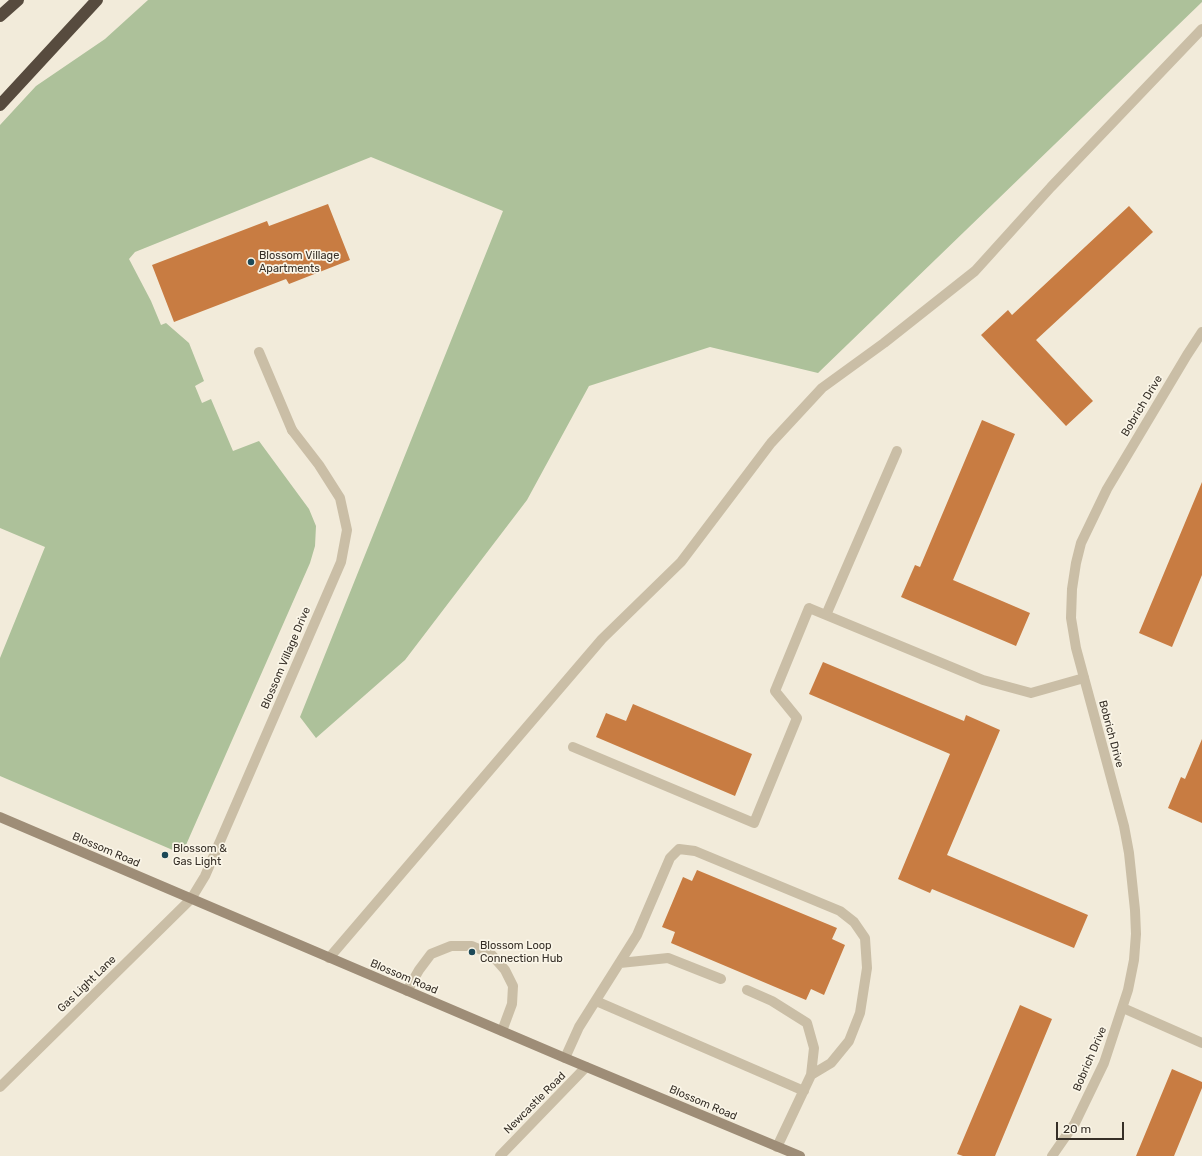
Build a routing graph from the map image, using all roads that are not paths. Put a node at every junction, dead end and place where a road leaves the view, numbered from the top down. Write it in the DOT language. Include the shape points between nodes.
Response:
graph roads {
  1 [pos="18,0"];
  2 [pos="97,0"];
  3 [pos="0,16"];
  4 [pos="1202,29"];
  5 [pos="0,105"];
  6 [pos="1202,332"];
  7 [pos="259,352"];
  8 [pos="897,451"];
  9 [pos="826,615"];
  10 [pos="1084,678"];
  11 [pos="573,747"];
  12 [pos="0,817"];
  13 [pos="191,899"];
  14 [pos="330,958"];
  15 [pos="620,962"];
  16 [pos="721,979"];
  17 [pos="747,990"];
  18 [pos="407,991"];
  19 [pos="596,1000"];
  20 [pos="1123,1008"];
  21 [pos="502,1031"];
  22 [pos="1202,1043"];
  23 [pos="565,1058"];
  24 [pos="586,1067"];
  25 [pos="811,1075"];
  26 [pos="0,1087"];
  27 [pos="804,1091"];
  28 [pos="777,1146"];
  29 [pos="500,1156"];
  30 [pos="800,1156"];
  31 [pos="1052,1156"];
  1 -- 3 [label="highway"];
  2 -- 5 [label="highway"];
  4 -- 14 [label="street" via="1051,187 975,271 822,388 771,443 681,562 602,639"];
  6 -- 10 [label="street, Bobrich Drive" via="1107,488 1081,543 1072,588 1071,618"];
  7 -- 13 [label="street, Blossom Village Drive" via="292,430 340,498 347,530 341,562 205,876"];
  8 -- 9 [label="street"];
  9 -- 10 [label="street" via="984,680 1031,693"];
  9 -- 11 [label="street" via="809,608 775,691 797,718 754,823"];
  10 -- 20 [label="street, Bobrich Drive" via="1129,853 1136,934 1134,960"];
  12 -- 13 [label="street, Blossom Road"];
  13 -- 14 [label="street, Blossom Road"];
  13 -- 26 [label="street, Gas Light Lane"];
  14 -- 18 [label="street, Blossom Road"];
  15 -- 16 [label="street" via="668,958"];
  15 -- 19 [label="street"];
  15 -- 25 [label="street" via="637,935 670,858 679,849 695,851 840,911 854,922 864,938 867,968 860,1013 849,1041 831,1063"];
  17 -- 25 [label="street" via="772,1001 807,1023 814,1048"];
  18 -- 21 [label="street, Blossom Road"];
  18 -- 21 [label="street" via="418,970 431,954 451,946 472,946 491,954 505,970 513,986 512,1004"];
  19 -- 23 [label="street" via="579,1027"];
  19 -- 27 [label="street"];
  20 -- 22 [label="street"];
  20 -- 31 [label="street, Bobrich Drive" via="1104,1063 1079,1116"];
  21 -- 23 [label="street, Blossom Road"];
  23 -- 24 [label="street, Blossom Road"];
  24 -- 28 [label="street, Blossom Road"];
  24 -- 29 [label="street, Newcastle Road"];
  25 -- 27 [label="street"];
  27 -- 28 [label="street"];
  28 -- 30 [label="street, Blossom Road"];
}
